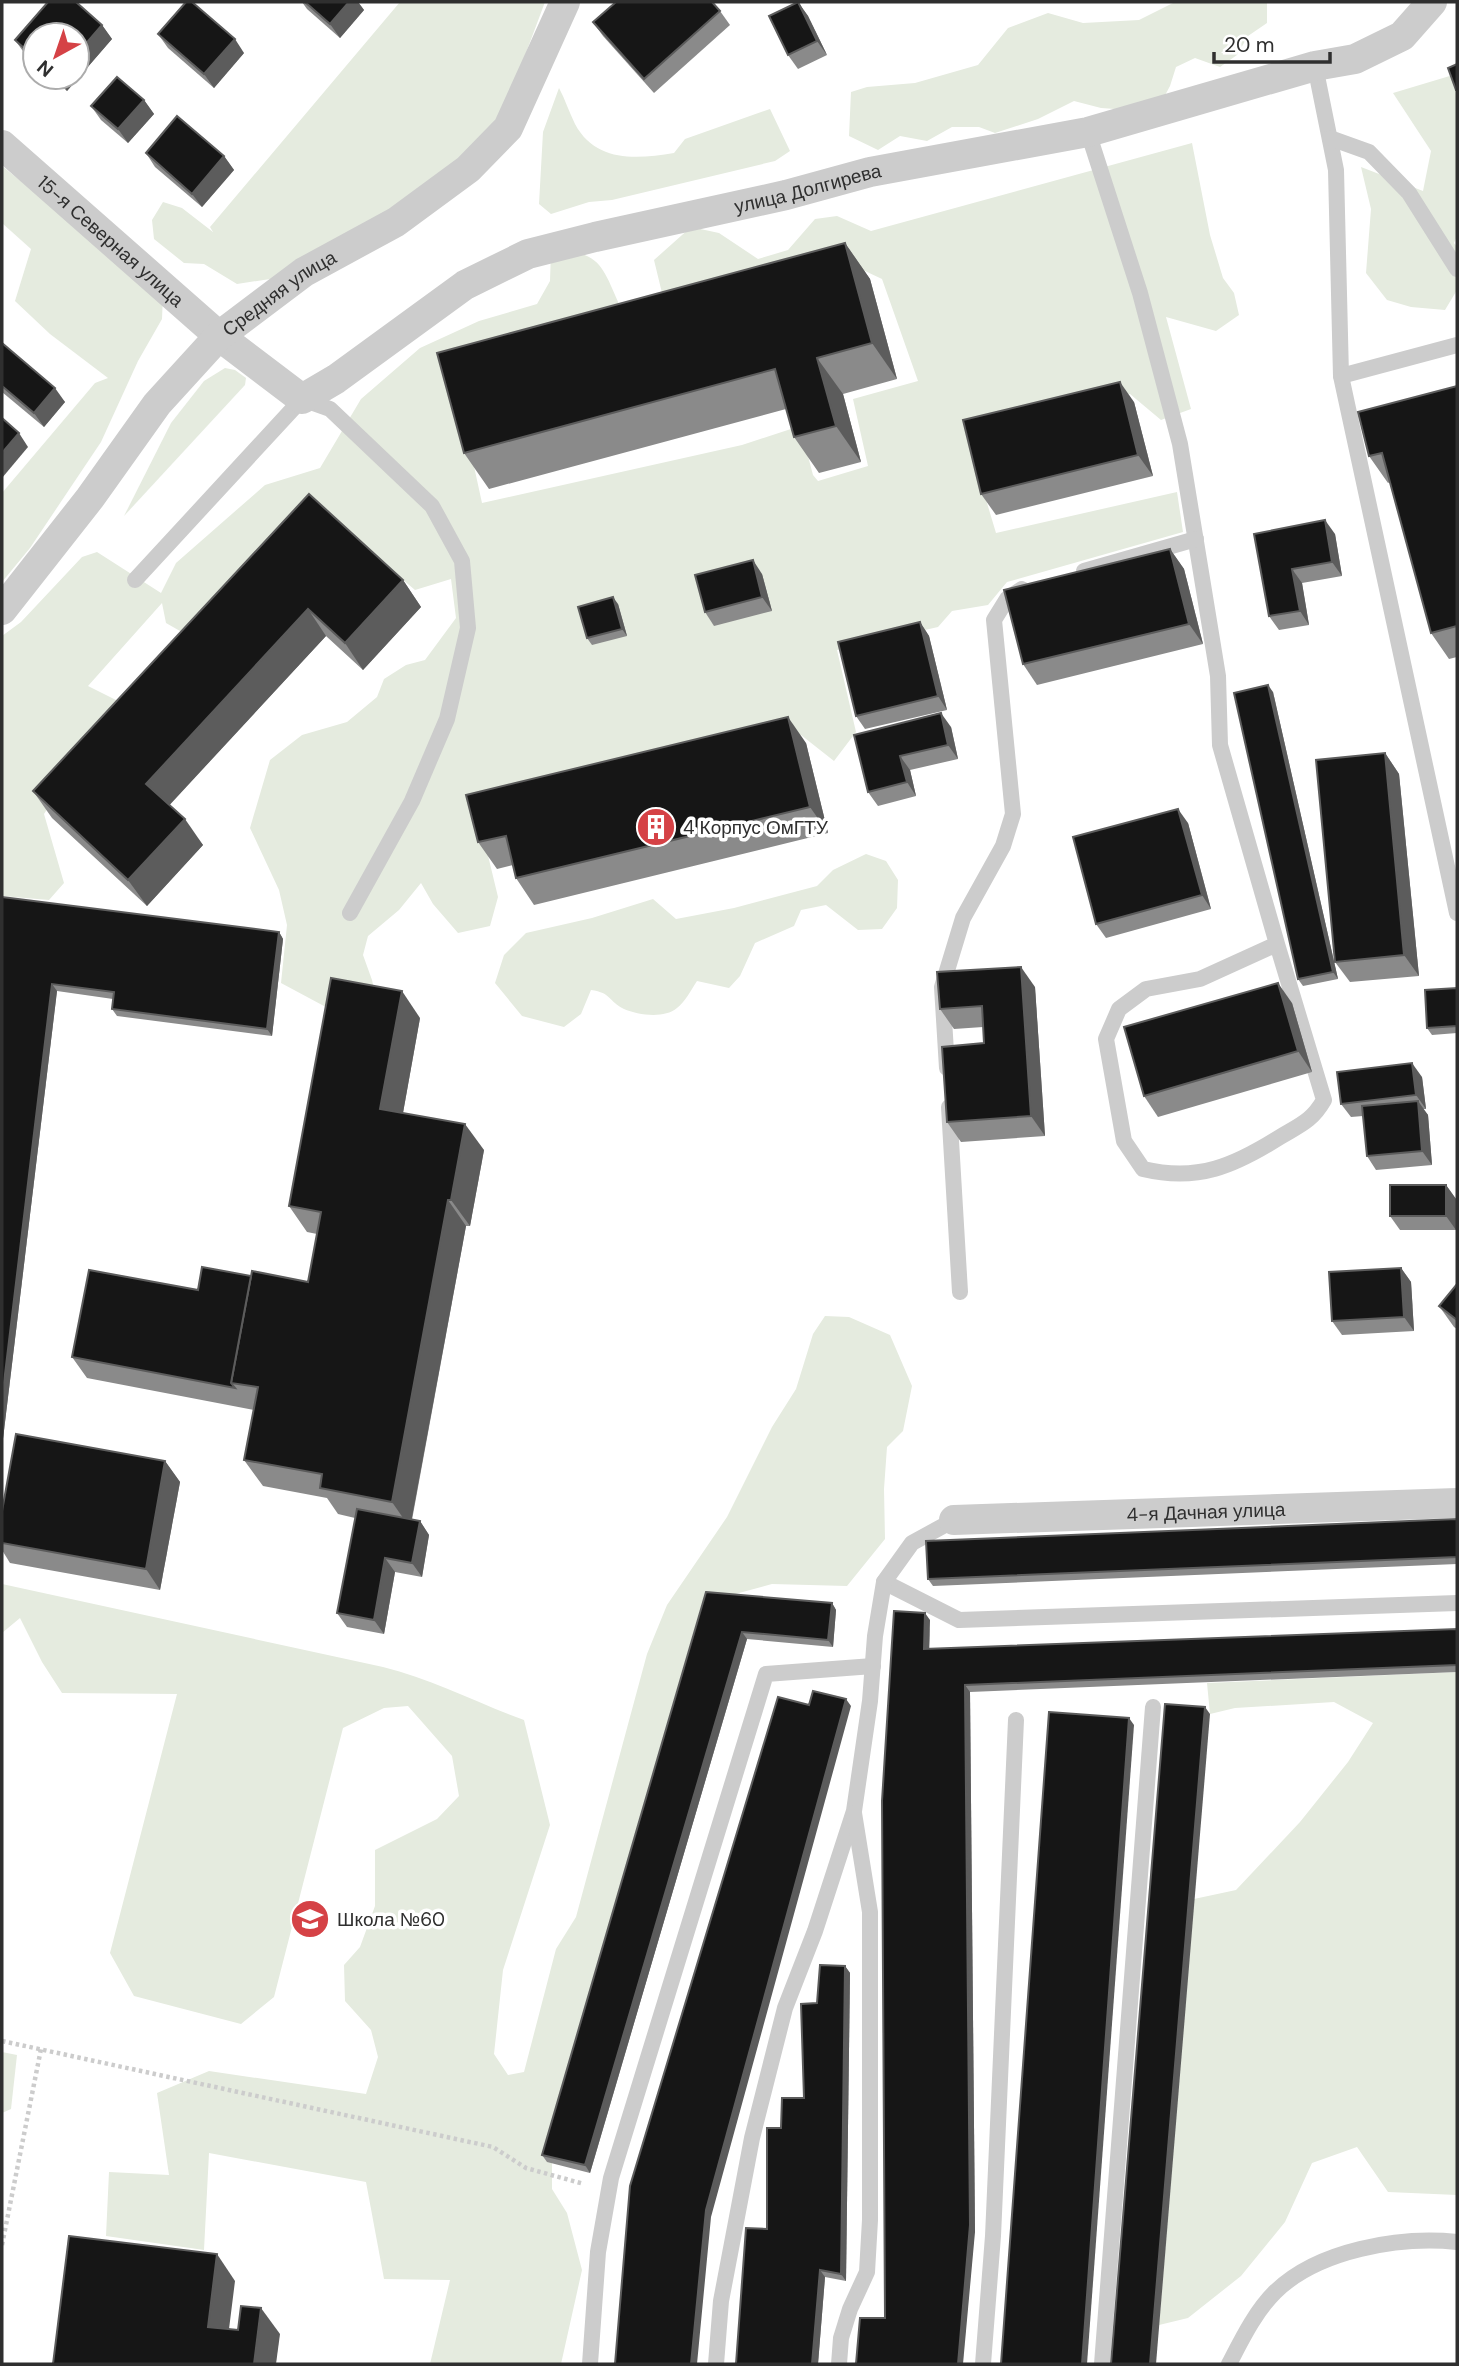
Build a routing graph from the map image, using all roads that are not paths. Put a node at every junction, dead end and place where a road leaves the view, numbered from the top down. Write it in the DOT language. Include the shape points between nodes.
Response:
graph roads {
  1 [pos="565,2"];
  2 [pos="1433,2"];
  3 [pos="1315,66"];
  4 [pos="1088,132"];
  5 [pos="1331,138"];
  6 [pos="2,145"];
  7 [pos="1457,269"];
  8 [pos="219,336"];
  9 [pos="1457,345"];
  10 [pos="1341,376"];
  11 [pos="302,399"];
  12 [pos="1196,539"];
  13 [pos="1063,577"];
  14 [pos="135,580"];
  15 [pos="1036,585"];
  16 [pos="2,610"];
  17 [pos="350,913"];
  18 [pos="1457,913"];
  19 [pos="1277,944"];
  20 [pos="960,1292"];
  21 [pos="1457,1503"];
  22 [pos="954,1520"];
  23 [pos="884,1582"];
  24 [pos="1457,1603"];
  25 [pos="873,1666"];
  26 [pos="1153,1707"];
  27 [pos="1016,1720"];
  28 [pos="854,1811"];
  29 [pos="1457,2242"];
  30 [pos="590,2364"];
  31 [pos="716,2364"];
  32 [pos="839,2364"];
  33 [pos="983,2364"];
  34 [pos="1102,2364"];
  35 [pos="1229,2364"];
  1 -- 8 [label="street, Средняя улица" via="508,128 468,169 396,222 304,272"];
  2 -- 3 [label="street, улица Долгирева" via="1402,36 1355,59"];
  3 -- 4 [label="street, улица Долгирева"];
  3 -- 5 [label="lane"];
  4 -- 11 [label="street, улица Долгирева" via="870,172 528,254 465,285"];
  4 -- 12 [label="lane" via="1180,444"];
  5 -- 7 [label="lane" via="1369,152 1409,193"];
  5 -- 10 [label="lane" via="1336,170"];
  6 -- 8 [label="street, 15-я Северная улица"];
  8 -- 11 [label="street"];
  8 -- 16 [label="street, Средняя улица" via="157,404"];
  9 -- 10 [label="lane"];
  10 -- 18 [label="lane"];
  11 -- 14 [label="lane"];
  11 -- 17 [label="lane" via="330,410 432,506 462,561 468,628 447,719 412,801"];
  12 -- 13 [label="lane"];
  12 -- 19 [label="lane" via="1218,676 1220,745"];
  15 -- 20 [label="lane" via="1007,599 994,620 1013,814 1003,846 963,918 942,987"];
  19 -- 19 [label="lane" via="1200,979 1146,989 1119,1009 1106,1039 1124,1141 1143,1169 1167,1175 1209,1171 1244,1159 1315,1116 1324,1100"];
  21 -- 22 [label="street, 4-я Дачная улица"];
  22 -- 23 [label="lane" via="912,1543"];
  23 -- 24 [label="lane" via="959,1620"];
  23 -- 25 [label="lane"];
  25 -- 28 [label="lane"];
  25 -- 30 [label="lane" via="766,1674 611,2178 598,2252"];
  26 -- 34 [label="lane"];
  27 -- 33 [label="lane"];
  28 -- 31 [label="lane" via="785,2008 752,2138 721,2301"];
  28 -- 32 [label="lane" via="870,1912 870,2220 867,2272 841,2338"];
  29 -- 35 [label="lane" via="1431,2239 1370,2247 1316,2263 1275,2292 1249,2326"];
}
